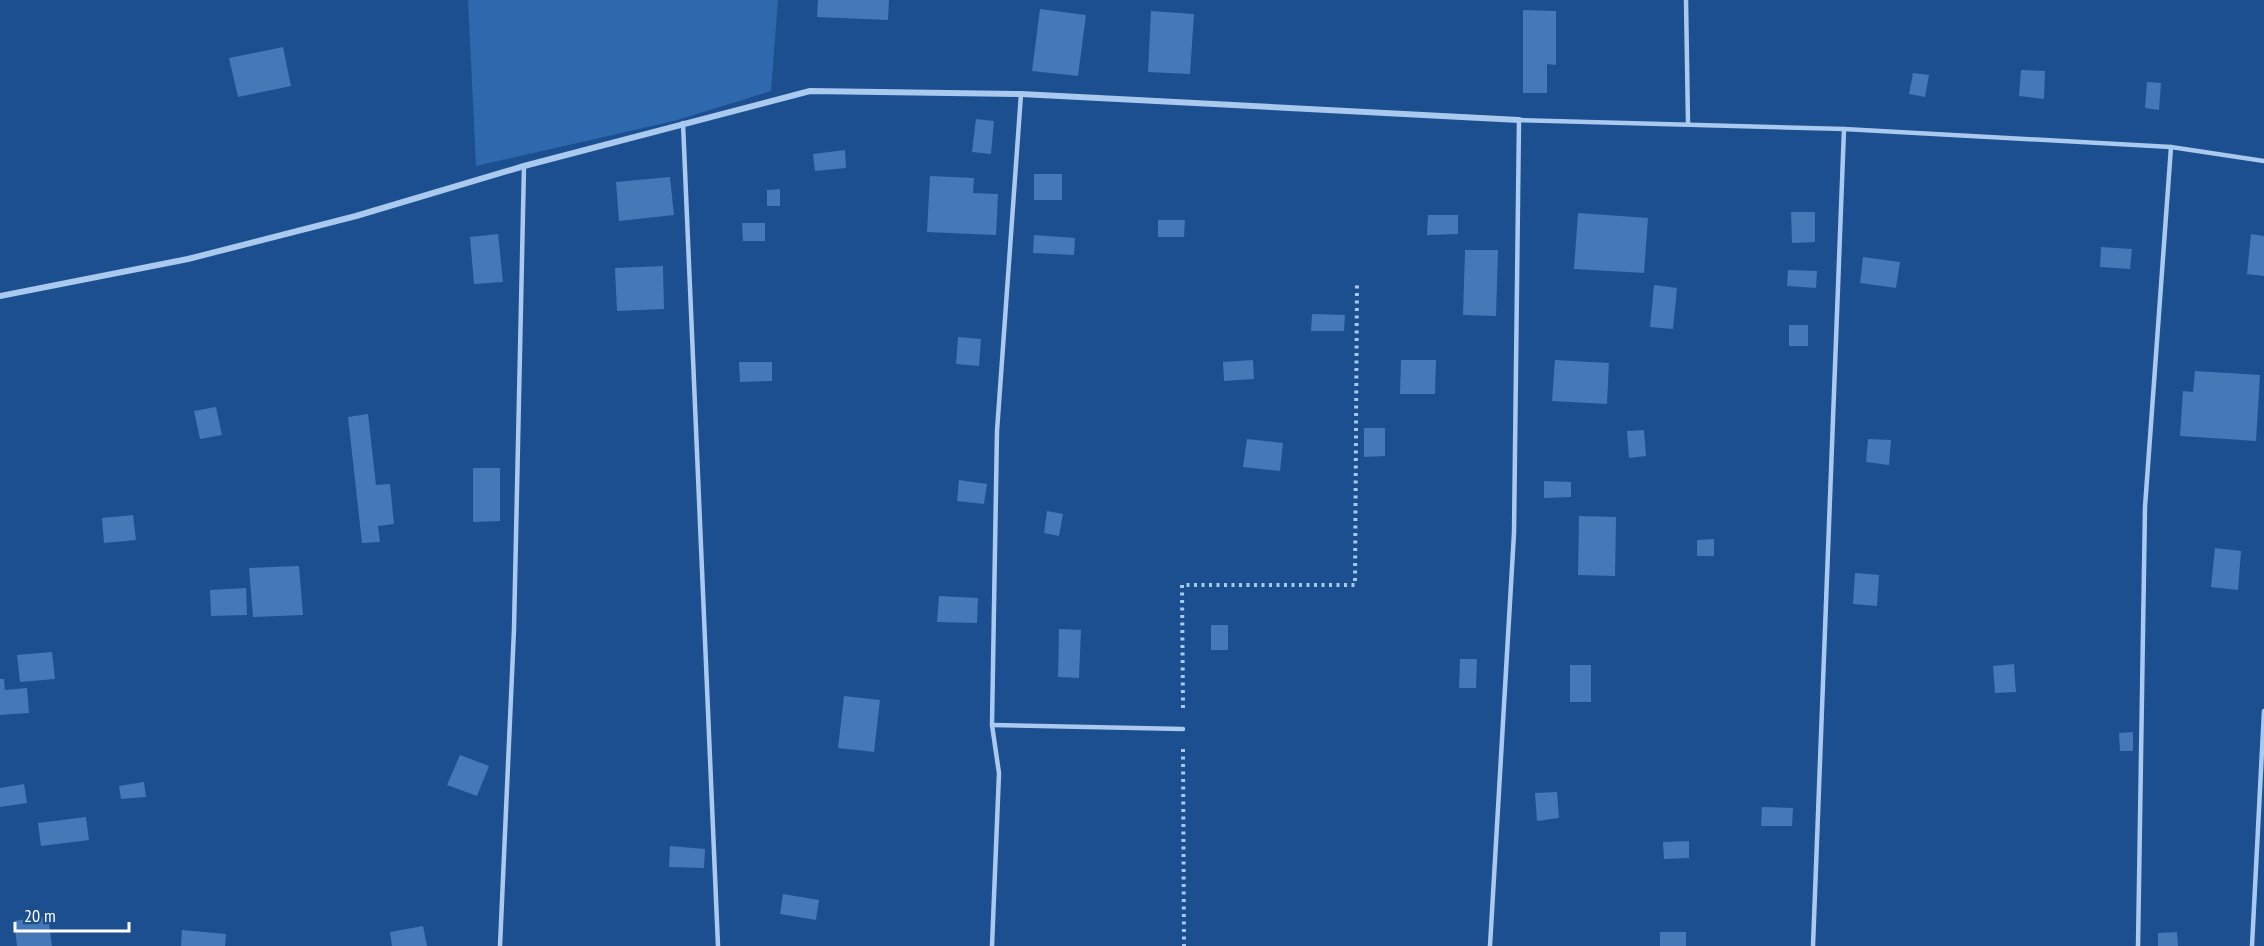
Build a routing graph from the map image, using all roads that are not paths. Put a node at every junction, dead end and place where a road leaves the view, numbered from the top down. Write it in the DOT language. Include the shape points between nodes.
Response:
graph roads {
  1 [pos="1686,0"];
  2 [pos="1021,94"];
  3 [pos="1519,120"];
  4 [pos="683,123"];
  5 [pos="1688,123"];
  6 [pos="1844,129"];
  7 [pos="2171,147"];
  8 [pos="2264,161"];
  9 [pos="524,166"];
  10 [pos="0,296"];
  11 [pos="2264,711"];
  12 [pos="992,724"];
  13 [pos="1183,729"];
  14 [pos="500,946"];
  15 [pos="718,946"];
  16 [pos="992,946"];
  17 [pos="1490,946"];
  18 [pos="1813,946"];
  19 [pos="2138,946"];
  20 [pos="2252,946"];
  1 -- 5 [label="lane"];
  2 -- 3 [label="street"];
  2 -- 4 [label="street" via="810,91"];
  2 -- 12 [label="lane" via="997,431"];
  3 -- 5 [label="lane"];
  3 -- 17 [label="lane" via="1514,533"];
  4 -- 9 [label="street"];
  4 -- 15 [label="lane"];
  5 -- 6 [label="lane"];
  6 -- 7 [label="lane"];
  6 -- 18 [label="lane"];
  7 -- 8 [label="lane"];
  7 -- 19 [label="lane" via="2145,507"];
  9 -- 10 [label="street" via="356,216 188,259"];
  9 -- 14 [label="lane" via="514,629"];
  11 -- 20 [label="lane"];
  12 -- 13 [label="lane"];
  12 -- 16 [label="lane" via="999,773"];
}
